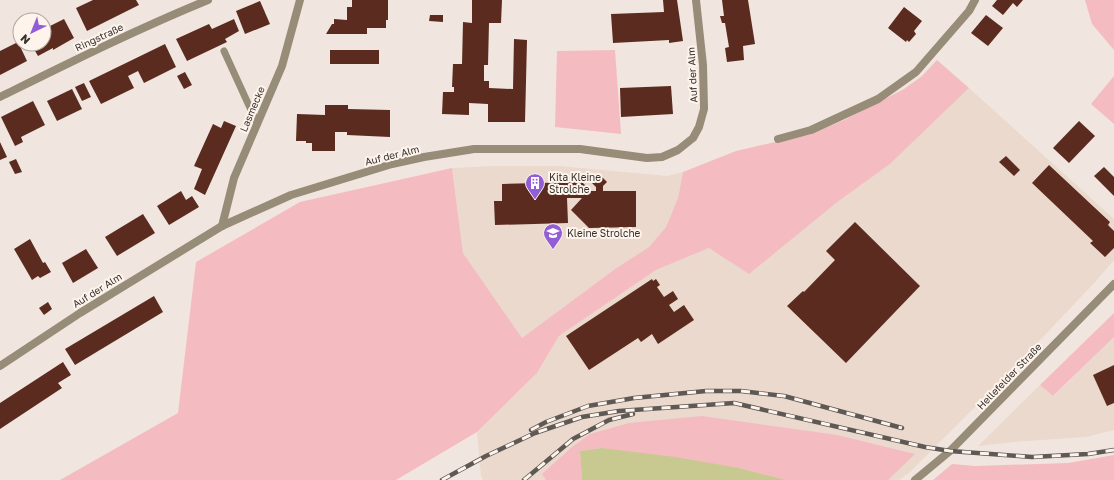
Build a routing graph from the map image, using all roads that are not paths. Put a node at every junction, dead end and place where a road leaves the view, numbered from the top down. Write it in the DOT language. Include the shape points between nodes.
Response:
graph roads {
  1 [pos="208,0"];
  2 [pos="300,0"];
  3 [pos="696,0"];
  4 [pos="975,0"];
  5 [pos="224,51"];
  6 [pos="0,97"];
  7 [pos="257,123"];
  8 [pos="778,139"];
  9 [pos="222,226"];
  10 [pos="1114,284"];
  11 [pos="0,366"];
  12 [pos="917,478"];
  1 -- 6 [label="street, Ringstraße"];
  2 -- 7 [label="street, Lasmecke" via="282,66"];
  3 -- 9 [label="street, Auf der Alm" via="704,109 699,127 692,138 678,150 662,157 647,158 580,149 512,148 474,149 424,157 392,164 291,195"];
  4 -- 8 [label="street" via="916,72 878,100 811,130"];
  5 -- 7 [label="lane"];
  7 -- 9 [label="street, Lasmecke" via="234,178"];
  9 -- 11 [label="street, Auf der Alm" via="80,312"];
  10 -- 12 [label="street, Hellefelder Straße" via="950,451"];
}
